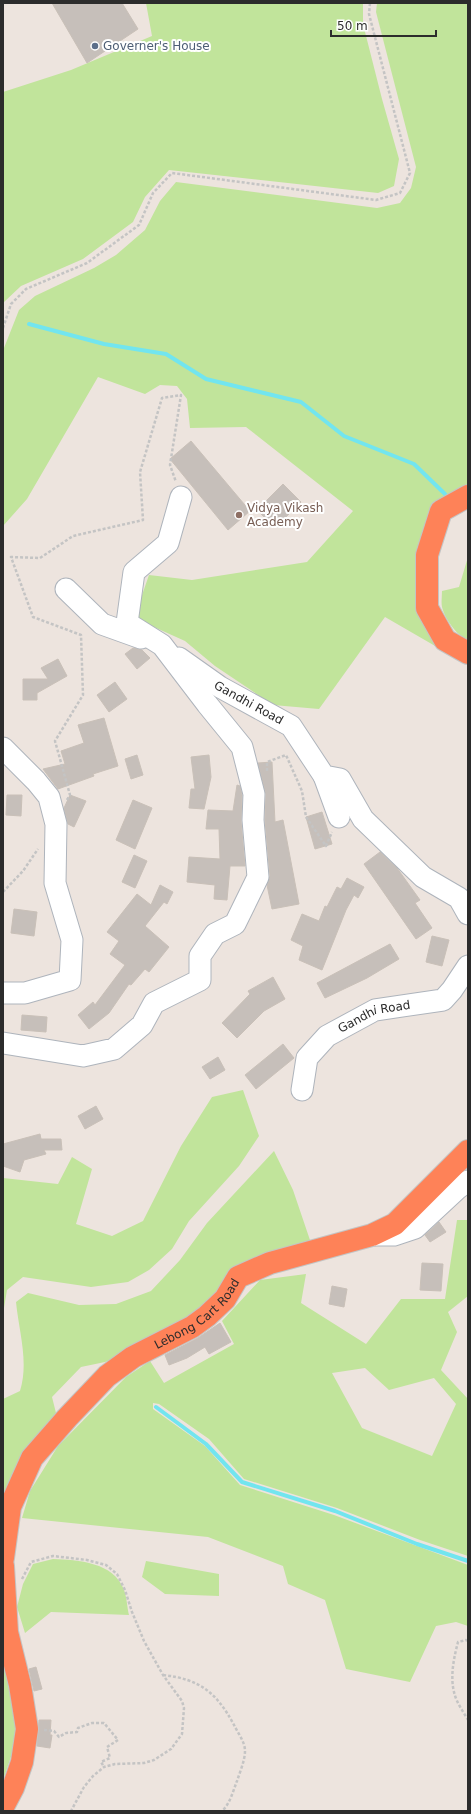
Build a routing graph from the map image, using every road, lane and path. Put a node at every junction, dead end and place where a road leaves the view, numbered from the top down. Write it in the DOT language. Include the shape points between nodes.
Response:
graph roads {
  1 [pos="370,3"];
  2 [pos="3,328"];
  3 [pos="468,496"];
  4 [pos="181,497"];
  5 [pos="66,589"];
  6 [pos="162,645"];
  7 [pos="468,653"];
  8 [pos="3,748"];
  9 [pos="324,776"];
  10 [pos="339,817"];
  11 [pos="56,824"];
  12 [pos="39,848"];
  13 [pos="3,892"];
  14 [pos="468,914"];
  15 [pos="468,966"];
  16 [pos="3,993"];
  17 [pos="3,1044"];
  18 [pos="302,1090"];
  19 [pos="468,1151"];
  20 [pos="468,1181"];
  21 [pos="372,1235"];
  22 [pos="3,1558"];
  23 [pos="3,1566"];
  24 [pos="22,1580"];
  25 [pos="468,1641"];
  26 [pos="163,1675"];
  27 [pos="468,1720"];
  28 [pos="27,1729"];
  29 [pos="104,1767"];
  30 [pos="3,1807"];
  31 [pos="71,1811"];
  32 [pos="222,1811"];
  1 -- 2 [label="path" via="369,14 410,173 400,193 376,200 172,173 153,193 139,225 87,263 26,289 11,304"];
  3 -- 7 [label="highway" via="441,511 427,555 427,608 445,640"];
  4 -- 6 [label="street" via="168,543 134,572 127,622"];
  4 -- 11 [label="path" via="170,464 181,395 162,398 140,472 143,520 73,536 40,558 11,557 33,617 81,635 83,695 54,741 70,795"];
  5 -- 6 [label="street, Gandhi Road" via="102,624"];
  6 -- 9 [label="street, Gandhi Road" via="220,687 292,726"];
  6 -- 17 [label="street" via="242,747 254,794 253,820 258,877 235,924 215,934 200,956 200,980 154,1003 142,1025 114,1049 83,1056"];
  8 -- 11 [label="street" via="49,797"];
  9 -- 10 [label="street, Gandhi Road"];
  9 -- 14 [label="street" via="340,779 363,819 423,877 459,898"];
  11 -- 16 [label="street" via="55,883 72,940 70,980 24,992"];
  12 -- 13 [label="path" via="23,871"];
  15 -- 18 [label="street, Gandhi Road" via="443,1000 375,1010 327,1036 307,1058"];
  19 -- 21 [label="highway, Lebong Cart Road" via="395,1224"];
  20 -- 21 [label="street" via="415,1228 394,1235"];
  21 -- 22 [label="highway, Lebong Cart Road" via="270,1263 238,1277 225,1299 207,1316 133,1358 107,1376 32,1458 10,1506"];
  23 -- 28 [label="highway" via="6,1632 20,1685"];
  24 -- 26 [label="path" via="31,1562 53,1556 87,1560 106,1566 117,1574 144,1641"];
  25 -- 27 [label="path" via="458,1642 452,1683 454,1693"];
  26 -- 29 [label="path" via="182,1701 184,1708 182,1734 179,1740 171,1749 154,1760"];
  26 -- 32 [label="path" via="191,1680 206,1689 228,1713 243,1743 245,1752 242,1766"];
  28 -- 29 [label="path" via="54,1731 59,1737 77,1732 78,1728 92,1723 104,1723 118,1740 107,1747 110,1758 102,1762"];
  28 -- 30 [label="highway" via="22,1762"];
  29 -- 31 [label="path" via="93,1776"];
}
